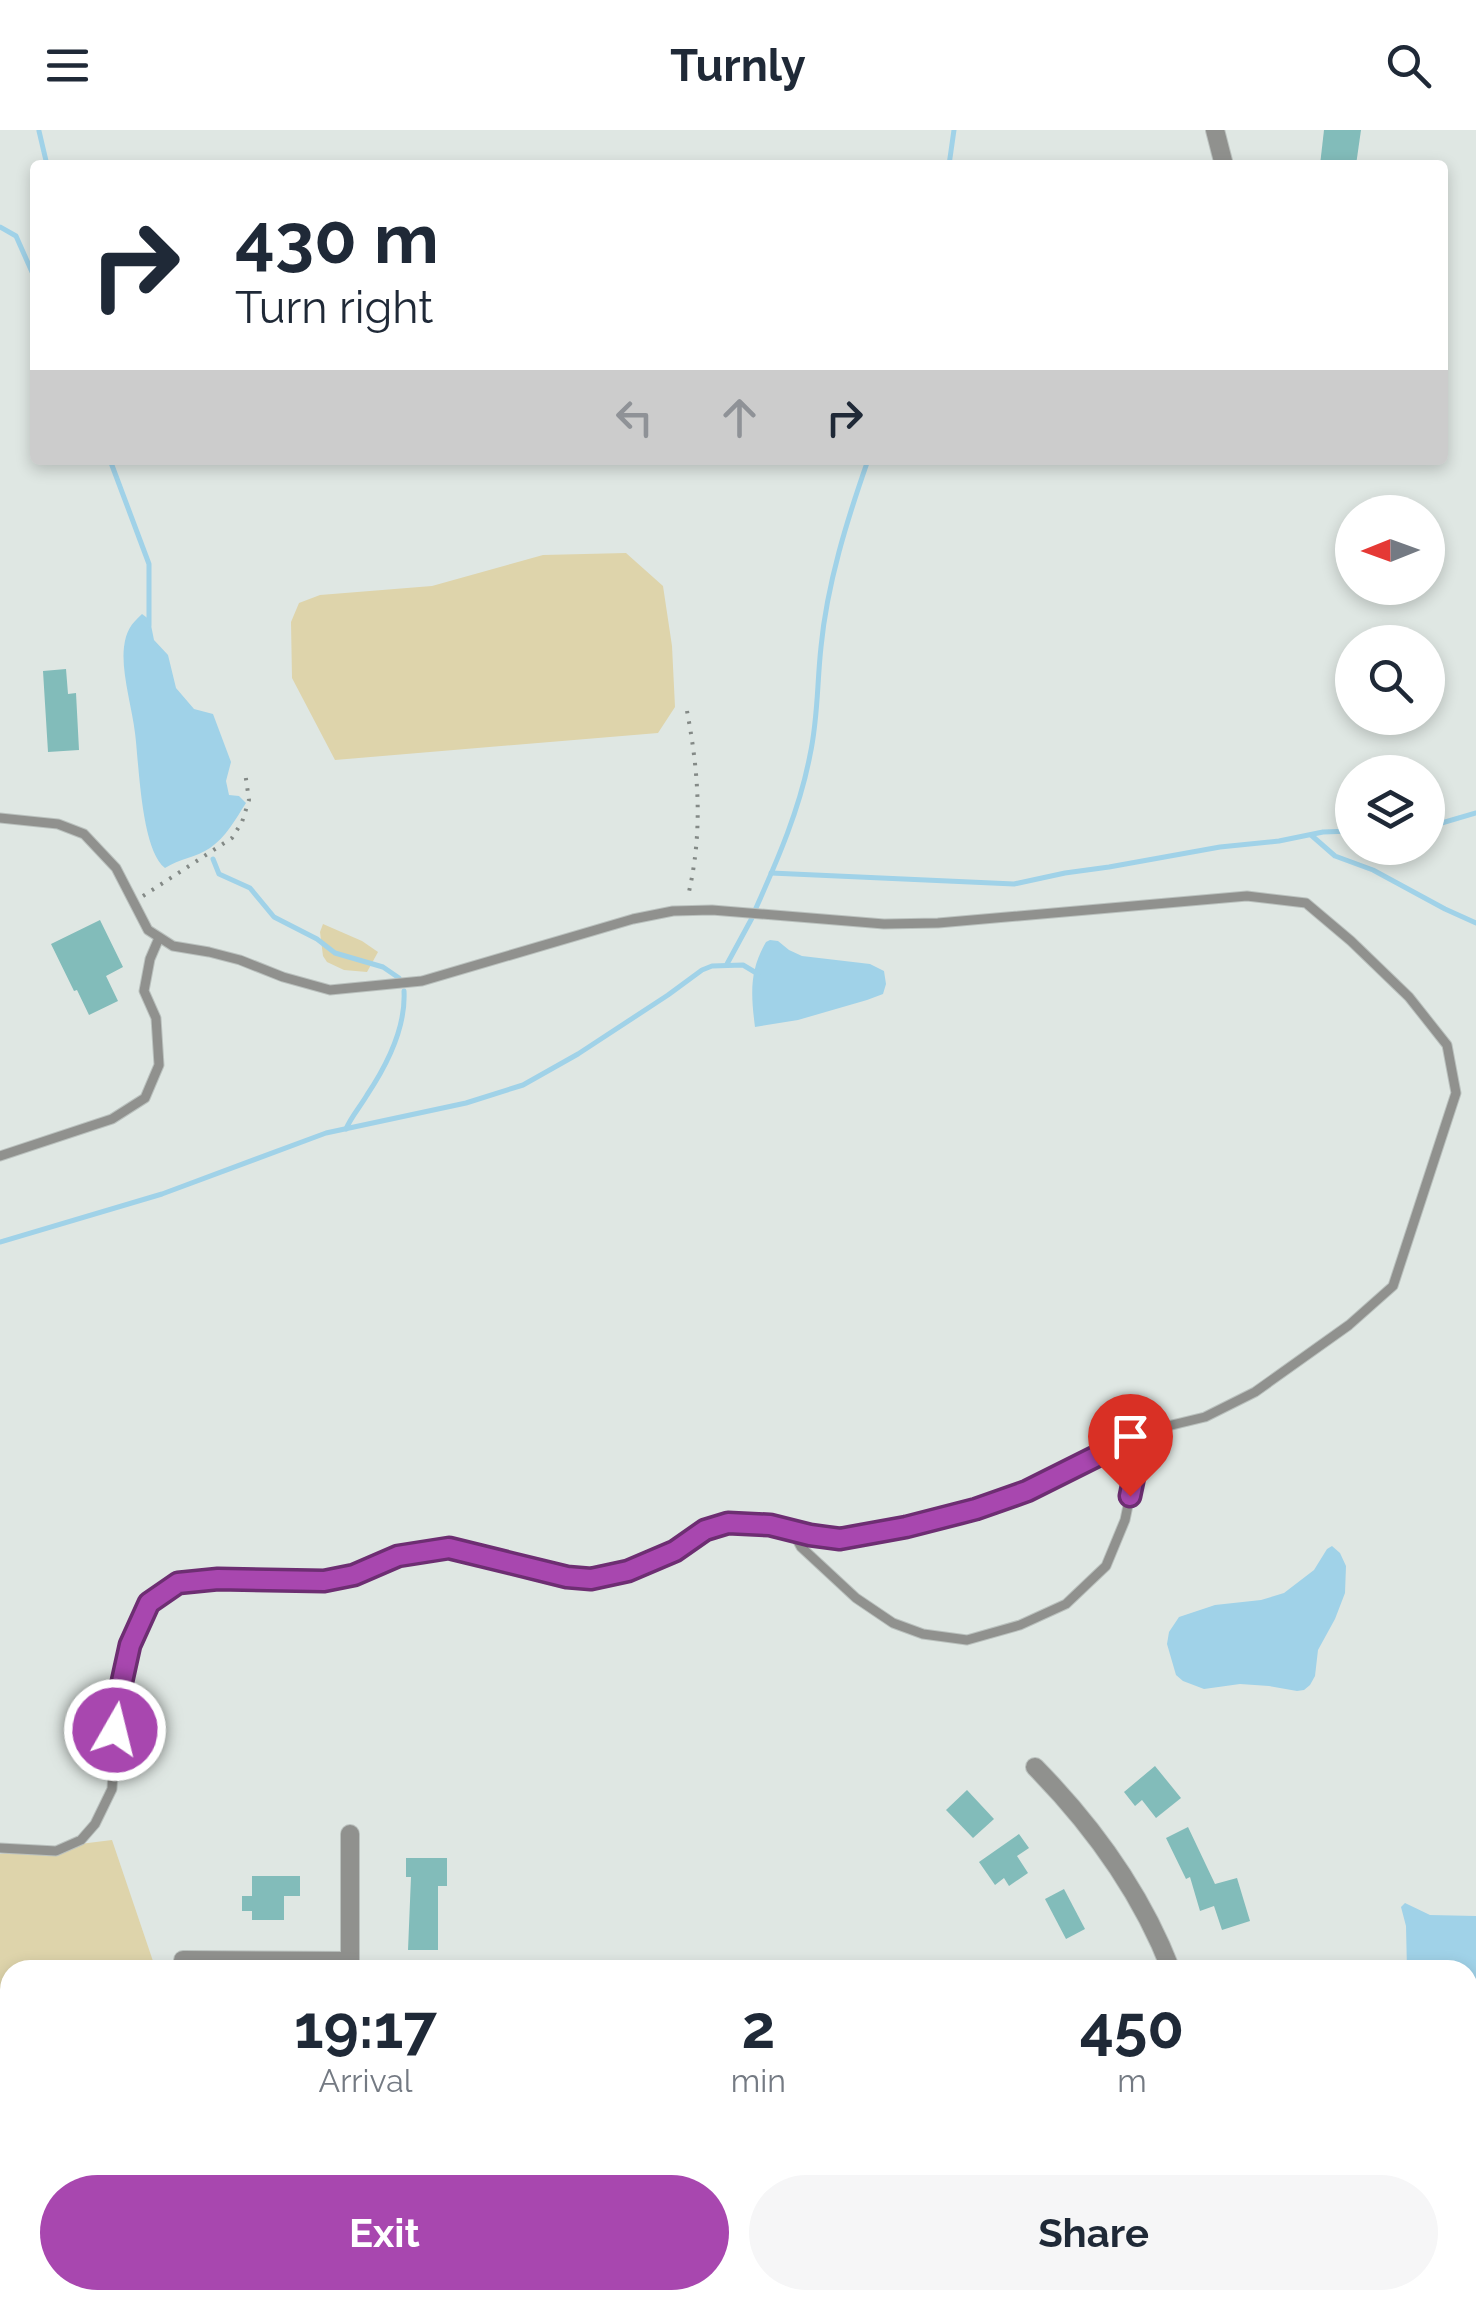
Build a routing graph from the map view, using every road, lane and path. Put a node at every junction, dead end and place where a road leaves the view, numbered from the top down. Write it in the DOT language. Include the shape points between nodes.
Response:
graph roads {
  1 [pos="1215,130"];
  2 [pos="1223,160"];
  3 [pos="687,711"];
  4 [pos="245,772"];
  5 [pos="0,818"];
  6 [pos="133,899"];
  7 [pos="685,910"];
  8 [pos="159,938"];
  9 [pos="0,1156"];
  10 [pos="1135,1437"];
  11 [pos="792,1530"];
  12 [pos="1035,1766"];
  13 [pos="350,1834"];
  14 [pos="0,1848"];
  15 [pos="350,1960"];
  16 [pos="1166,1960"];
  1 -- 2 [label="street"];
  3 -- 7 [label="path" via="700,815"];
  4 -- 6 [label="path" via="249,800 232,838"];
  5 -- 6 [label="lane" via="84,834 116,868"];
  6 -- 8 [label="lane"];
  7 -- 8 [label="lane" via="422,980 330,990"];
  7 -- 10 [label="lane" via="938,923 1267,898 1306,903 1409,998 1447,1045 1456,1093 1392,1286 1256,1392 1205,1417"];
  8 -- 9 [label="lane" via="144,991 156,1018 160,1065 144,1098 112,1119"];
  10 -- 11 [label="lane" via="976,1509 840,1539"];
  10 -- 11 [label="lane" via="1125,1520 1106,1566 1066,1604 967,1640 893,1623 856,1598"];
  11 -- 14 [label="lane" via="728,1523 628,1571 591,1579 449,1548 398,1556 324,1581 178,1583 149,1603 130,1645 117,1704 112,1789 95,1824 56,1851"];
  12 -- 16 [label="street" via="1094,1831"];
  13 -- 15 [label="street"];
}
